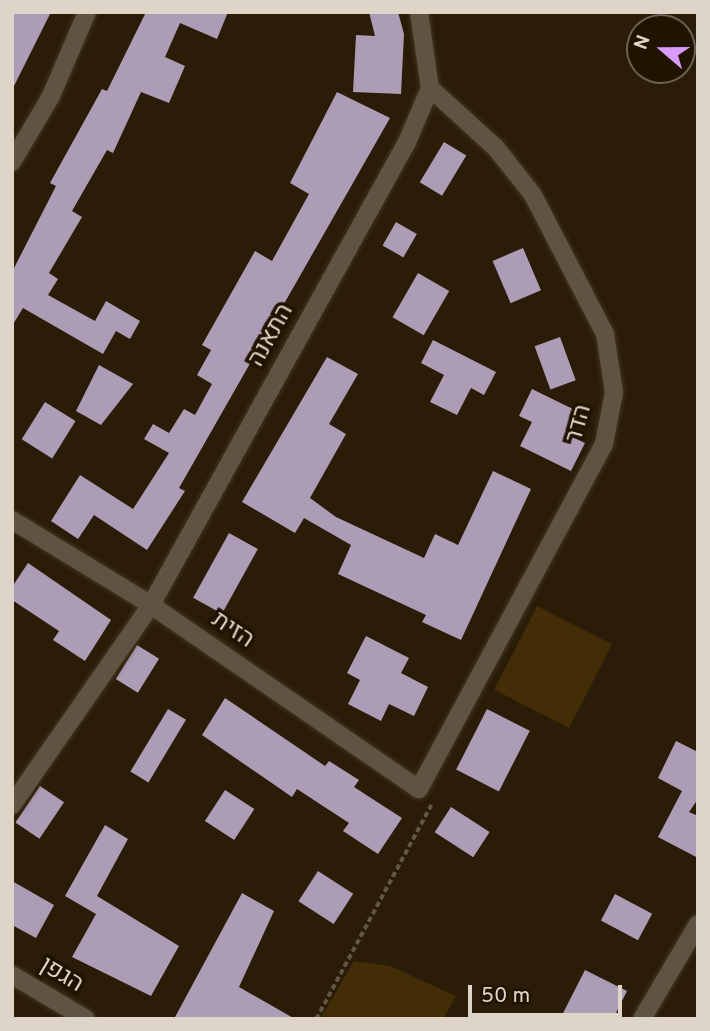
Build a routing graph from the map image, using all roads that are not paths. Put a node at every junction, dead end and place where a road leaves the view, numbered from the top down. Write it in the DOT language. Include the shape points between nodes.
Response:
graph roads {
  1 [pos="87,12"];
  2 [pos="419,12"];
  3 [pos="430,88"];
  4 [pos="12,162"];
  5 [pos="12,520"];
  6 [pos="151,605"];
  7 [pos="419,789"];
  8 [pos="12,805"];
  9 [pos="698,923"];
  10 [pos="12,975"];
  11 [pos="86,1019"];
  12 [pos="642,1019"];
  1 -- 4 [label="street" via="51,96"];
  2 -- 3 [label="street"];
  3 -- 6 [label="street, התאנה" via="407,142"];
  3 -- 7 [label="street, הדר" via="496,148 533,195 605,334 614,392 604,444"];
  5 -- 6 [label="street, הזית"];
  6 -- 7 [label="street, הזית"];
  6 -- 8 [label="street, התאנה"];
  9 -- 12 [label="street"];
  10 -- 11 [label="street, הגפן"];
}
